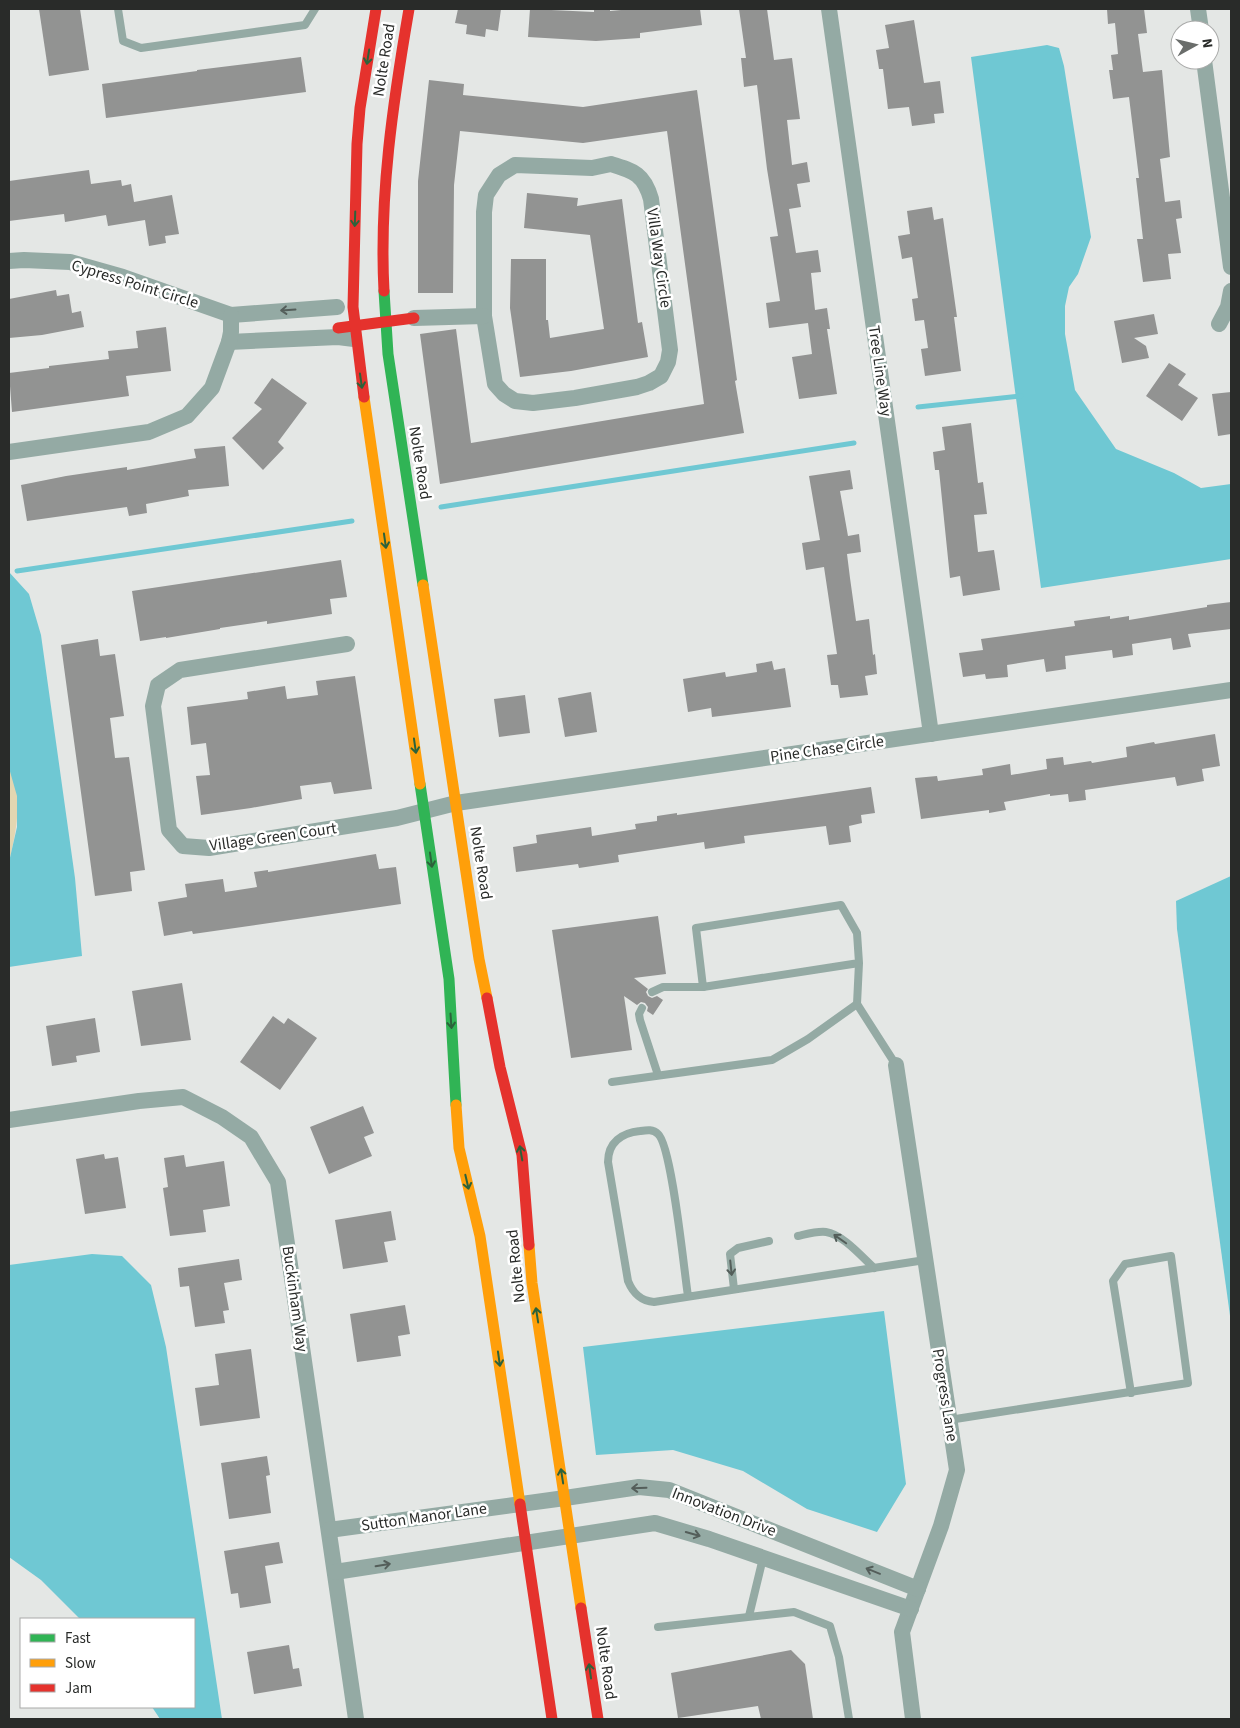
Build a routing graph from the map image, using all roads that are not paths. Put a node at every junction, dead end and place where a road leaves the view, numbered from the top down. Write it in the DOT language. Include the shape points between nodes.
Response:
graph roads {
  1 [pos="118,9"];
  2 [pos="315,9"];
  3 [pos="376,9"];
  4 [pos="409,9"];
  5 [pos="829,9"];
  6 [pos="1205,70"];
  7 [pos="356,171"];
  8 [pos="366,257"];
  9 [pos="9,261"];
  10 [pos="1231,267"];
  11 [pos="384,289"];
  12 [pos="1231,291"];
  13 [pos="337,307"];
  14 [pos="354,307"];
  15 [pos="408,310"];
  16 [pos="484,310"];
  17 [pos="372,311"];
  18 [pos="231,314"];
  19 [pos="385,321"];
  20 [pos="1219,324"];
  21 [pos="338,328"];
  22 [pos="362,332"];
  23 [pos="230,337"];
  24 [pos="9,452"];
  25 [pos="394,455"];
  26 [pos="404,466"];
  27 [pos="347,644"];
  28 [pos="1231,690"];
  29 [pos="931,734"];
  30 [pos="456,803"];
  31 [pos="424,812"];
  32 [pos="859,963"];
  33 [pos="703,987"];
  34 [pos="652,992"];
  35 [pos="857,1004"];
  36 [pos="642,1008"];
  37 [pos="896,1065"];
  38 [pos="658,1075"];
  39 [pos="612,1082"];
  40 [pos="9,1120"];
  41 [pos="798,1236"];
  42 [pos="769,1241"];
  43 [pos="925,1260"];
  44 [pos="874,1268"];
  45 [pos="734,1290"];
  46 [pos="688,1296"];
  47 [pos="1131,1393"];
  48 [pos="949,1420"];
  49 [pos="565,1498"];
  50 [pos="520,1504"];
  51 [pos="329,1530"];
  52 [pos="571,1537"];
  53 [pos="525,1543"];
  54 [pos="763,1558"];
  55 [pos="335,1572"];
  56 [pos="918,1589"];
  57 [pos="911,1609"];
  58 [pos="749,1616"];
  59 [pos="658,1627"];
  60 [pos="356,1719"];
  61 [pos="552,1719"];
  62 [pos="598,1719"];
  63 [pos="849,1719"];
  64 [pos="913,1719"];
  1 -- 2 [label="lane" via="123,41 140,48 305,25"];
  3 -- 7 [label="street, Nolte Road, one-way" via="360,108"];
  4 -- 11 [label="street, Nolte Road" via="388,150"];
  5 -- 29 [label="street, Tree Line Way"];
  6 -- 10 [label="street"];
  7 -- 8 [label="street" via="366,191"];
  7 -- 14 [label="street, Nolte Road, one-way"];
  9 -- 18 [label="street, Cypress Point Circle" via="70,262 123,276"];
  11 -- 15 [label="street"];
  11 -- 19 [label="street, Nolte Road"];
  12 -- 20 [label="street" via="1228,307"];
  13 -- 14 [label="street"];
  13 -- 18 [label="street, Cypress Point Circle, one-way"];
  14 -- 22 [label="street"];
  15 -- 16 [label="street"];
  15 -- 19 [label="street"];
  16 -- 16 [label="street, Villa Way Circle" via="495,384 515,401 575,398 636,387 661,376 670,350 668,325 651,199 640,175 611,164 592,168 515,165 499,175 486,195"];
  17 -- 19 [label="street" via="374,318"];
  18 -- 23 [label="street"];
  19 -- 22 [label="street"];
  19 -- 26 [label="street, Nolte Road"];
  21 -- 22 [label="street"];
  21 -- 23 [label="street"];
  22 -- 23 [label="street" via="332,337"];
  22 -- 31 [label="street, Nolte Road, one-way" via="361,382"];
  23 -- 24 [label="street" via="212,388 187,416 149,432"];
  25 -- 26 [label="street"];
  26 -- 30 [label="street, Nolte Road"];
  27 -- 31 [label="street, Village Green Court" via="180,670 158,685 153,706 169,830 183,846 209,848"];
  28 -- 29 [label="street, Pine Chase Circle"];
  29 -- 30 [label="street, Pine Chase Circle"];
  30 -- 31 [label="street, Pine Chase Circle"];
  49 -- 30 [label="street, Nolte Road, one-way" via="532,1283 522,1155 500,1067 479,959"];
  31 -- 50 [label="street, Nolte Road, one-way" via="448,979 459,1148 480,1236"];
  32 -- 33 [label="lane"];
  32 -- 33 [label="lane" via="857,933 841,905 696,928"];
  32 -- 35 [label="lane"];
  33 -- 34 [label="lane" via="663,986"];
  35 -- 37 [label="lane"];
  35 -- 38 [label="lane" via="772,1060"];
  36 -- 38 [label="lane" via="640,1020"];
  37 -- 43 [label="street, Progress Lane"];
  38 -- 39 [label="lane"];
  40 -- 51 [label="street, Buckinham Way" via="184,1097 222,1117 251,1138 278,1182"];
  44 -- 41 [label="lane, one-way" via="832,1233"];
  42 -- 45 [label="lane, one-way" via="742,1246 730,1254"];
  43 -- 44 [label="lane"];
  43 -- 48 [label="street, Progress Lane"];
  44 -- 45 [label="lane"];
  45 -- 46 [label="lane"];
  46 -- 46 [label="lane" via="647,1301 636,1296 628,1281 608,1162 611,1148 622,1135 650,1129 662,1139 669,1163"];
  47 -- 47 [label="lane" via="1188,1382 1170,1256 1125,1264 1113,1281"];
  47 -- 48 [label="lane"];
  48 -- 56 [label="street, Progress Lane" via="957,1470"];
  49 -- 50 [label="street, Innovation Drive"];
  49 -- 52 [label="street, Nolte Road"];
  56 -- 49 [label="street, Innovation Drive, one-way" via="669,1490 639,1487"];
  50 -- 51 [label="street, Sutton Manor Lane"];
  50 -- 53 [label="street, Nolte Road"];
  51 -- 55 [label="street, Buckinham Way"];
  52 -- 53 [label="street, Innovation Drive"];
  52 -- 54 [label="street, Innovation Drive, one-way" via="654,1523"];
  62 -- 52 [label="street, Nolte Road, one-way"];
  55 -- 53 [label="street, one-way"];
  53 -- 61 [label="street, Nolte Road"];
  54 -- 57 [label="street, Innovation Drive"];
  54 -- 58 [label="lane"];
  55 -- 60 [label="street, Buckinham Way"];
  56 -- 57 [label="street, Progress Lane"];
  57 -- 64 [label="street, Progress Lane" via="902,1632"];
  58 -- 59 [label="lane"];
  58 -- 63 [label="lane" via="794,1612 830,1626 839,1657"];
}
